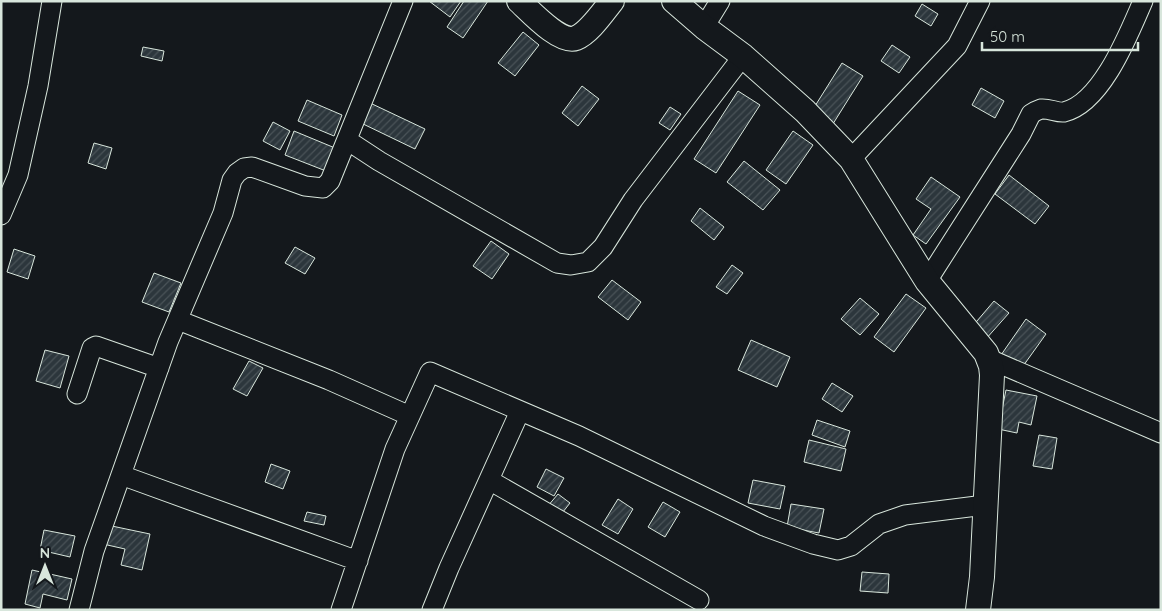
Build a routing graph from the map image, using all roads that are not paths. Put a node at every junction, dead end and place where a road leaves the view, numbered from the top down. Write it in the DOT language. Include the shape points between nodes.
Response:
graph roads {
  1 [pos="52,1"];
  2 [pos="403,1"];
  3 [pos="519,1"];
  4 [pos="612,1"];
  5 [pos="674,1"];
  6 [pos="720,1"];
  7 [pos="980,1"];
  8 [pos="1144,1"];
  9 [pos="704,27"];
  10 [pos="743,56"];
  11 [pos="347,140"];
  12 [pos="851,159"];
  13 [pos="1,215"];
  14 [pos="927,281"];
  15 [pos="178,320"];
  16 [pos="989,359"];
  17 [pos="159,368"];
  18 [pos="77,394"];
  19 [pos="520,411"];
  20 [pos="410,416"];
  21 [pos="1161,434"];
  22 [pos="121,475"];
  23 [pos="489,480"];
  24 [pos="985,505"];
  25 [pos="358,561"];
  26 [pos="699,600"];
  27 [pos="79,610"];
  28 [pos="341,610"];
  29 [pos="432,610"];
  30 [pos="978,610"];
  1 -- 13 [label="street" via="38,86 18,175"];
  2 -- 11 [label="street"];
  3 -- 4 [label="street" via="546,27 572,39 581,35"];
  5 -- 9 [label="street"];
  6 -- 9 [label="street"];
  7 -- 12 [label="street" via="957,46"];
  8 -- 14 [label="street" via="1114,64 1094,92 1078,106 1063,112 1041,109 1031,114"];
  9 -- 10 [label="street"];
  10 -- 11 [label="street" via="588,262 557,263"];
  10 -- 12 [label="street" via="805,111"];
  11 -- 15 [label="street" via="330,181 323,188 305,186 252,167 237,173"];
  12 -- 14 [label="street"];
  14 -- 16 [label="street"];
  15 -- 17 [label="street"];
  15 -- 20 [label="street"];
  16 -- 21 [label="street"];
  16 -- 24 [label="street" via="992,375"];
  17 -- 18 [label="street" via="96,346 92,348"];
  17 -- 22 [label="street"];
  19 -- 20 [label="street" via="430,372"];
  19 -- 23 [label="street"];
  19 -- 24 [label="street" via="579,436 764,526 838,550 851,546 879,524 905,515"];
  20 -- 25 [label="street" via="395,449"];
  22 -- 25 [label="street"];
  22 -- 27 [label="street" via="94,551"];
  23 -- 26 [label="street"];
  23 -- 29 [label="street"];
  24 -- 30 [label="street"];
  25 -- 28 [label="street"];
}
